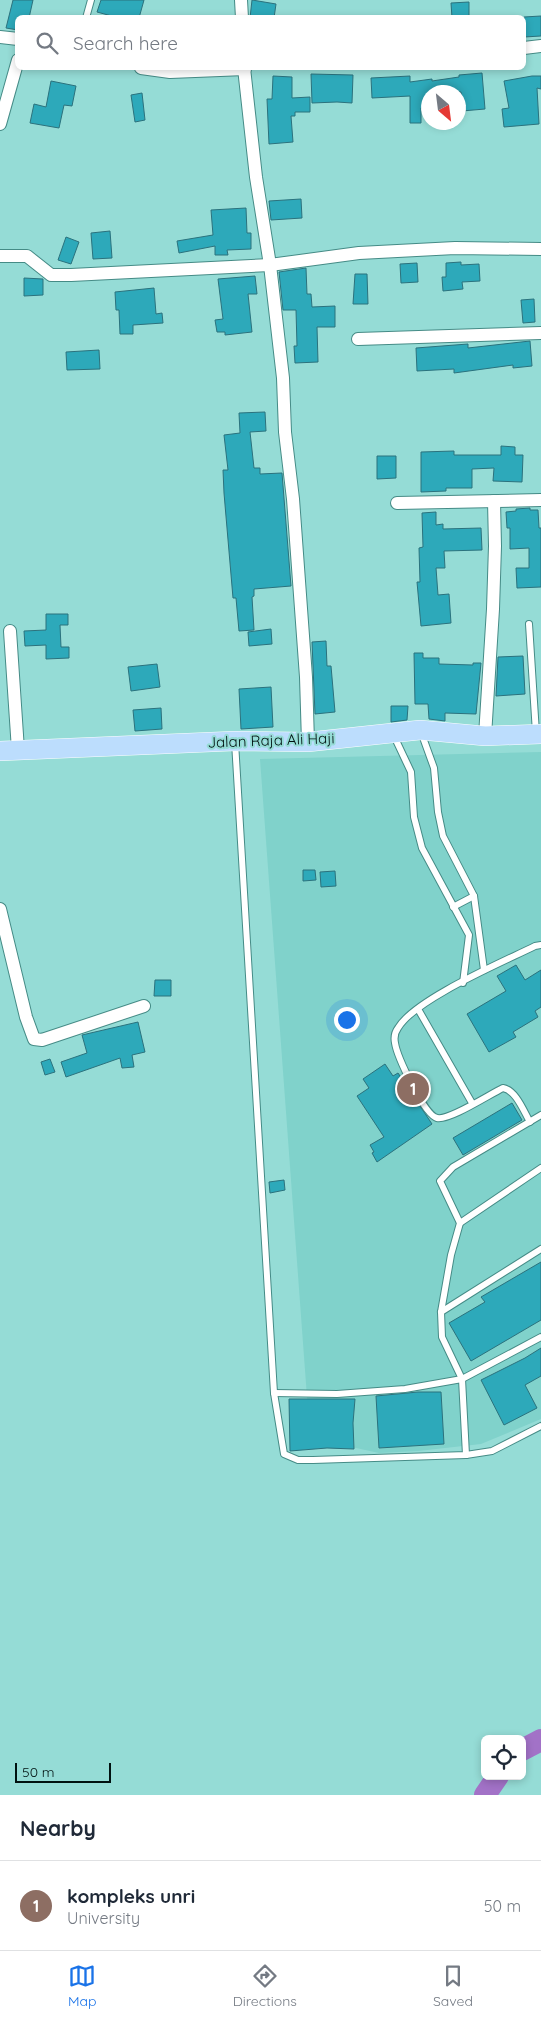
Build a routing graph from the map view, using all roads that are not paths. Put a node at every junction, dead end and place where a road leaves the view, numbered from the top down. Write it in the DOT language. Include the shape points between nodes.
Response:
graph roads {
  1 [pos="91,0"];
  2 [pos="241,0"];
  3 [pos="87,15"];
  4 [pos="242,15"];
  5 [pos="0,37"];
  6 [pos="15,39"];
  7 [pos="541,46"];
  8 [pos="526,48"];
  9 [pos="15,70"];
  10 [pos="156,70"];
  11 [pos="207,70"];
  12 [pos="244,70"];
  13 [pos="0,124"];
  14 [pos="541,249"];
  15 [pos="0,256"];
  16 [pos="270,265"];
  17 [pos="541,333"];
  18 [pos="358,339"];
  19 [pos="541,500"];
  20 [pos="494,501"];
  21 [pos="397,503"];
  22 [pos="529,624"];
  23 [pos="10,632"];
  24 [pos="420,730"];
  25 [pos="393,732"];
  26 [pos="538,734"];
  27 [pos="484,736"];
  28 [pos="235,741"];
  29 [pos="308,742"];
  30 [pos="9,750"];
  31 [pos="474,896"];
  32 [pos="454,907"];
  33 [pos="0,909"];
  34 [pos="541,945"];
  35 [pos="484,970"];
  36 [pos="462,982"];
  37 [pos="144,1006"];
  38 [pos="418,1009"];
  39 [pos="472,1103"];
  40 [pos="541,1115"];
  41 [pos="530,1122"];
  42 [pos="541,1168"];
  43 [pos="460,1223"];
  44 [pos="541,1249"];
  45 [pos="441,1312"];
  46 [pos="541,1337"];
  47 [pos="462,1379"];
  48 [pos="274,1393"];
  49 [pos="541,1426"];
  50 [pos="466,1455"];
  1 -- 3 [label="lane"];
  2 -- 4 [label="street"];
  5 -- 6 [label="street"];
  7 -- 8 [label="street"];
  9 -- 13 [label="street"];
  10 -- 11 [label="street"];
  12 -- 16 [label="street"];
  14 -- 16 [label="street" via="454,248 359,253"];
  15 -- 16 [label="street" via="27,256 51,275"];
  16 -- 29 [label="street" via="294,499"];
  17 -- 18 [label="street"];
  19 -- 20 [label="street"];
  20 -- 21 [label="street"];
  20 -- 27 [label="street" via="496,546"];
  22 -- 26 [label="lane"];
  23 -- 30 [label="street"];
  24 -- 25 [label="main road, Jalan Raja Ali Haji"];
  24 -- 27 [label="main road, Jalan Raja Ali Haji"];
  24 -- 31 [label="lane" via="434,768 443,836"];
  25 -- 29 [label="main road, Jalan Raja Ali Haji"];
  25 -- 32 [label="lane" via="411,772 414,817 422,848"];
  26 -- 27 [label="main road, Jalan Raja Ali Haji"];
  28 -- 29 [label="main road, Jalan Raja Ali Haji"];
  28 -- 30 [label="main road, Jalan Raja Ali Haji"];
  28 -- 48 [label="lane"];
  31 -- 32 [label="lane"];
  31 -- 35 [label="lane"];
  32 -- 36 [label="lane" via="469,935"];
  33 -- 37 [label="street" via="34,1038 42,1040"];
  34 -- 35 [label="lane"];
  35 -- 36 [label="lane"];
  36 -- 38 [label="lane"];
  38 -- 39 [label="lane"];
  38 -- 39 [label="lane" via="402,1022 395,1036 400,1059 418,1094 429,1112 438,1118 450,1116"];
  39 -- 41 [label="lane" via="506,1088"];
  40 -- 41 [label="lane"];
  41 -- 43 [label="lane" via="453,1167 440,1181"];
  42 -- 43 [label="lane"];
  43 -- 45 [label="lane" via="450,1255"];
  44 -- 45 [label="lane"];
  45 -- 47 [label="lane" via="442,1336"];
  46 -- 47 [label="lane"];
  47 -- 48 [label="lane" via="405,1389 337,1394"];
  47 -- 50 [label="lane"];
  48 -- 50 [label="lane" via="284,1454 298,1460"];
  49 -- 50 [label="lane" via="492,1451"];
}
